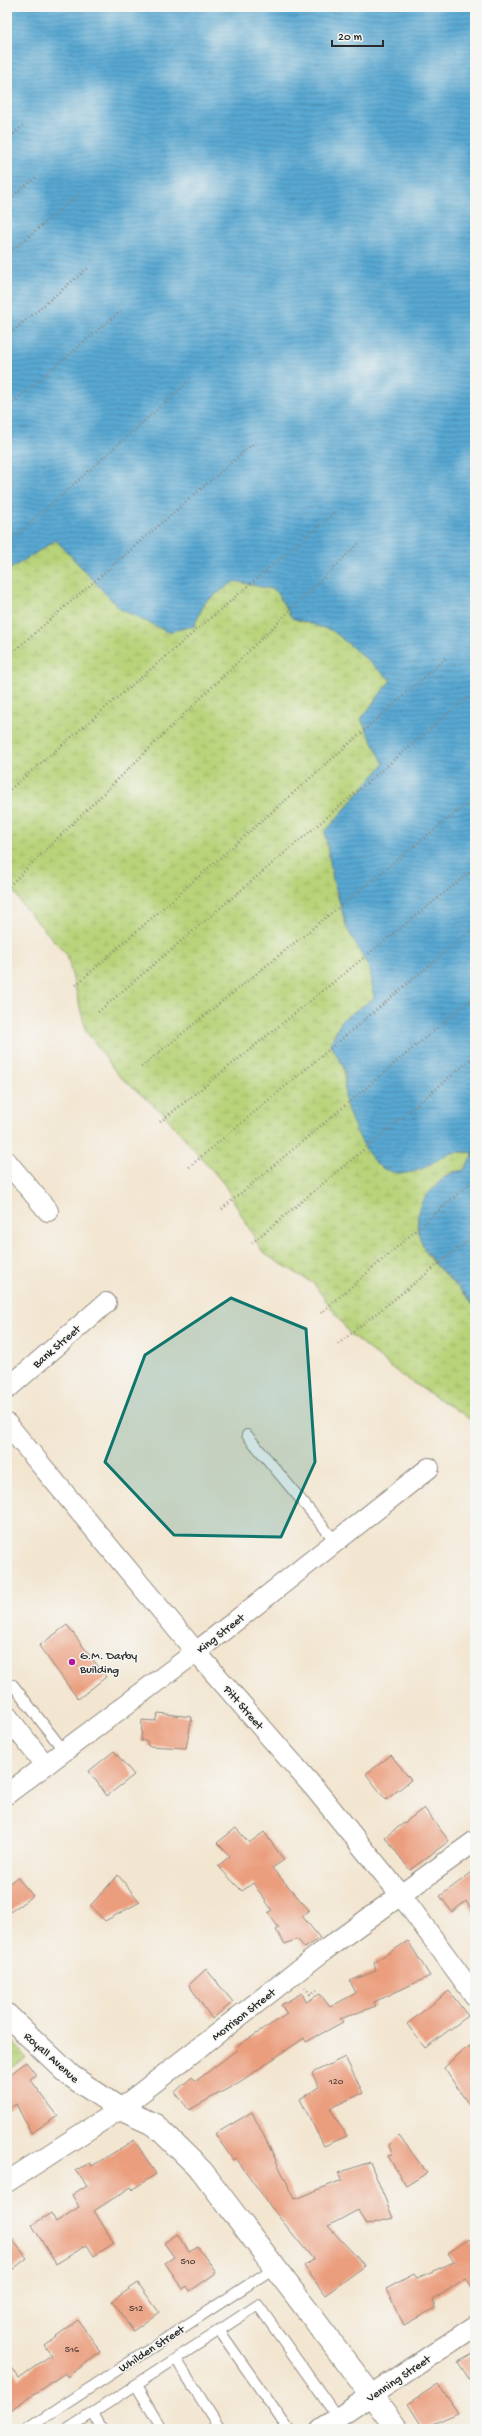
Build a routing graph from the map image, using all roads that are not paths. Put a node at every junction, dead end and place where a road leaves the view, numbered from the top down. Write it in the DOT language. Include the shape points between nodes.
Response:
graph roads {
  1 [pos="7,1162"];
  2 [pos="48,1211"];
  3 [pos="106,1303"];
  4 [pos="7,1389"];
  5 [pos="7,1424"];
  6 [pos="247,1435"];
  7 [pos="429,1468"];
  8 [pos="336,1542"];
  9 [pos="196,1652"];
  10 [pos="7,1689"];
  11 [pos="7,1716"];
  12 [pos="64,1751"];
  13 [pos="45,1765"];
  14 [pos="7,1794"];
  15 [pos="475,1841"];
  16 [pos="401,1895"];
  17 [pos="475,1996"];
  18 [pos="7,2015"];
  19 [pos="120,2109"];
  20 [pos="7,2182"];
  21 [pos="274,2268"];
  22 [pos="475,2326"];
  23 [pos="219,2330"];
  24 [pos="176,2360"];
  25 [pos="136,2385"];
  26 [pos="372,2396"];
  27 [pos="93,2413"];
  28 [pos="338,2418"];
  29 [pos="27,2429"];
  30 [pos="68,2429"];
  31 [pos="102,2429"];
  32 [pos="162,2429"];
  33 [pos="220,2429"];
  34 [pos="288,2429"];
  35 [pos="321,2429"];
  36 [pos="397,2429"];
  1 -- 2 [label="street"];
  3 -- 4 [label="street, Bank Street"];
  5 -- 9 [label="street, Pitt Street"];
  6 -- 8 [label="lane"];
  7 -- 8 [label="street, King Street"];
  8 -- 9 [label="street, King Street"];
  9 -- 12 [label="street, King Street"];
  9 -- 16 [label="street, Pitt Street" via="316,1790"];
  10 -- 12 [label="lane" via="14,1685"];
  11 -- 13 [label="street"];
  12 -- 13 [label="street, King Street"];
  13 -- 14 [label="street, King Street"];
  15 -- 16 [label="street, Morrison Street"];
  16 -- 17 [label="street, Pitt Street"];
  16 -- 19 [label="street, Morrison Street" via="322,1952"];
  18 -- 19 [label="street, Royall Avenue" via="71,2076"];
  19 -- 20 [label="street, Morrison Street"];
  19 -- 21 [label="street" via="155,2125 202,2171"];
  21 -- 26 [label="street"];
  21 -- 29 [label="lane, Whilden Street"];
  22 -- 26 [label="street, Venning Street"];
  23 -- 24 [label="lane"];
  23 -- 28 [label="lane" via="258,2305"];
  23 -- 34 [label="lane"];
  24 -- 25 [label="lane"];
  24 -- 33 [label="lane"];
  25 -- 27 [label="lane"];
  25 -- 32 [label="lane"];
  26 -- 28 [label="street, Venning Street"];
  26 -- 36 [label="street"];
  27 -- 30 [label="lane"];
  27 -- 31 [label="lane"];
  28 -- 35 [label="street, Venning Street"];
}
